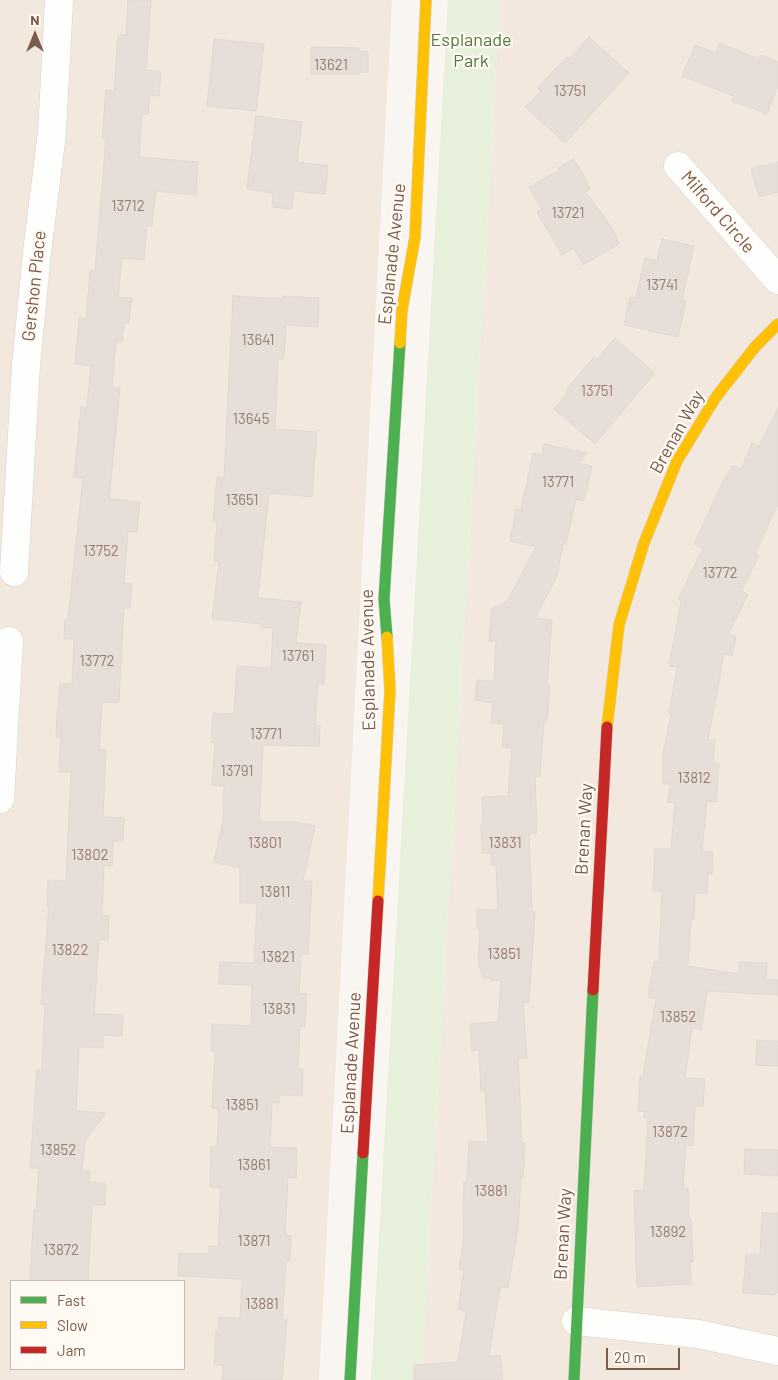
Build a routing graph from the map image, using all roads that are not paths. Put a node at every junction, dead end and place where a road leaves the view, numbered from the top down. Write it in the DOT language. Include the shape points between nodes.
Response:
graph roads {
  1 [pos="59,0"];
  2 [pos="426,0"];
  3 [pos="678,166"];
  4 [pos="778,280"];
  5 [pos="778,324"];
  6 [pos="14,572"];
  7 [pos="9,640"];
  8 [pos="0,799"];
  9 [pos="576,1321"];
  10 [pos="778,1350"];
  11 [pos="350,1380"];
  12 [pos="574,1380"];
  1 -- 6 [label="street, Gershon Place" via="52,133 26,366"];
  2 -- 11 [label="street, Esplanade Avenue" via="415,237 402,310 384,600 390,690"];
  3 -- 4 [label="street, Milford Circle"];
  5 -- 9 [label="street, Brenan Way" via="754,347 716,397 677,461 644,543 619,625 607,728"];
  7 -- 8 [label="street"];
  9 -- 10 [label="street" via="698,1334"];
  9 -- 12 [label="street, Brenan Way"];
}
